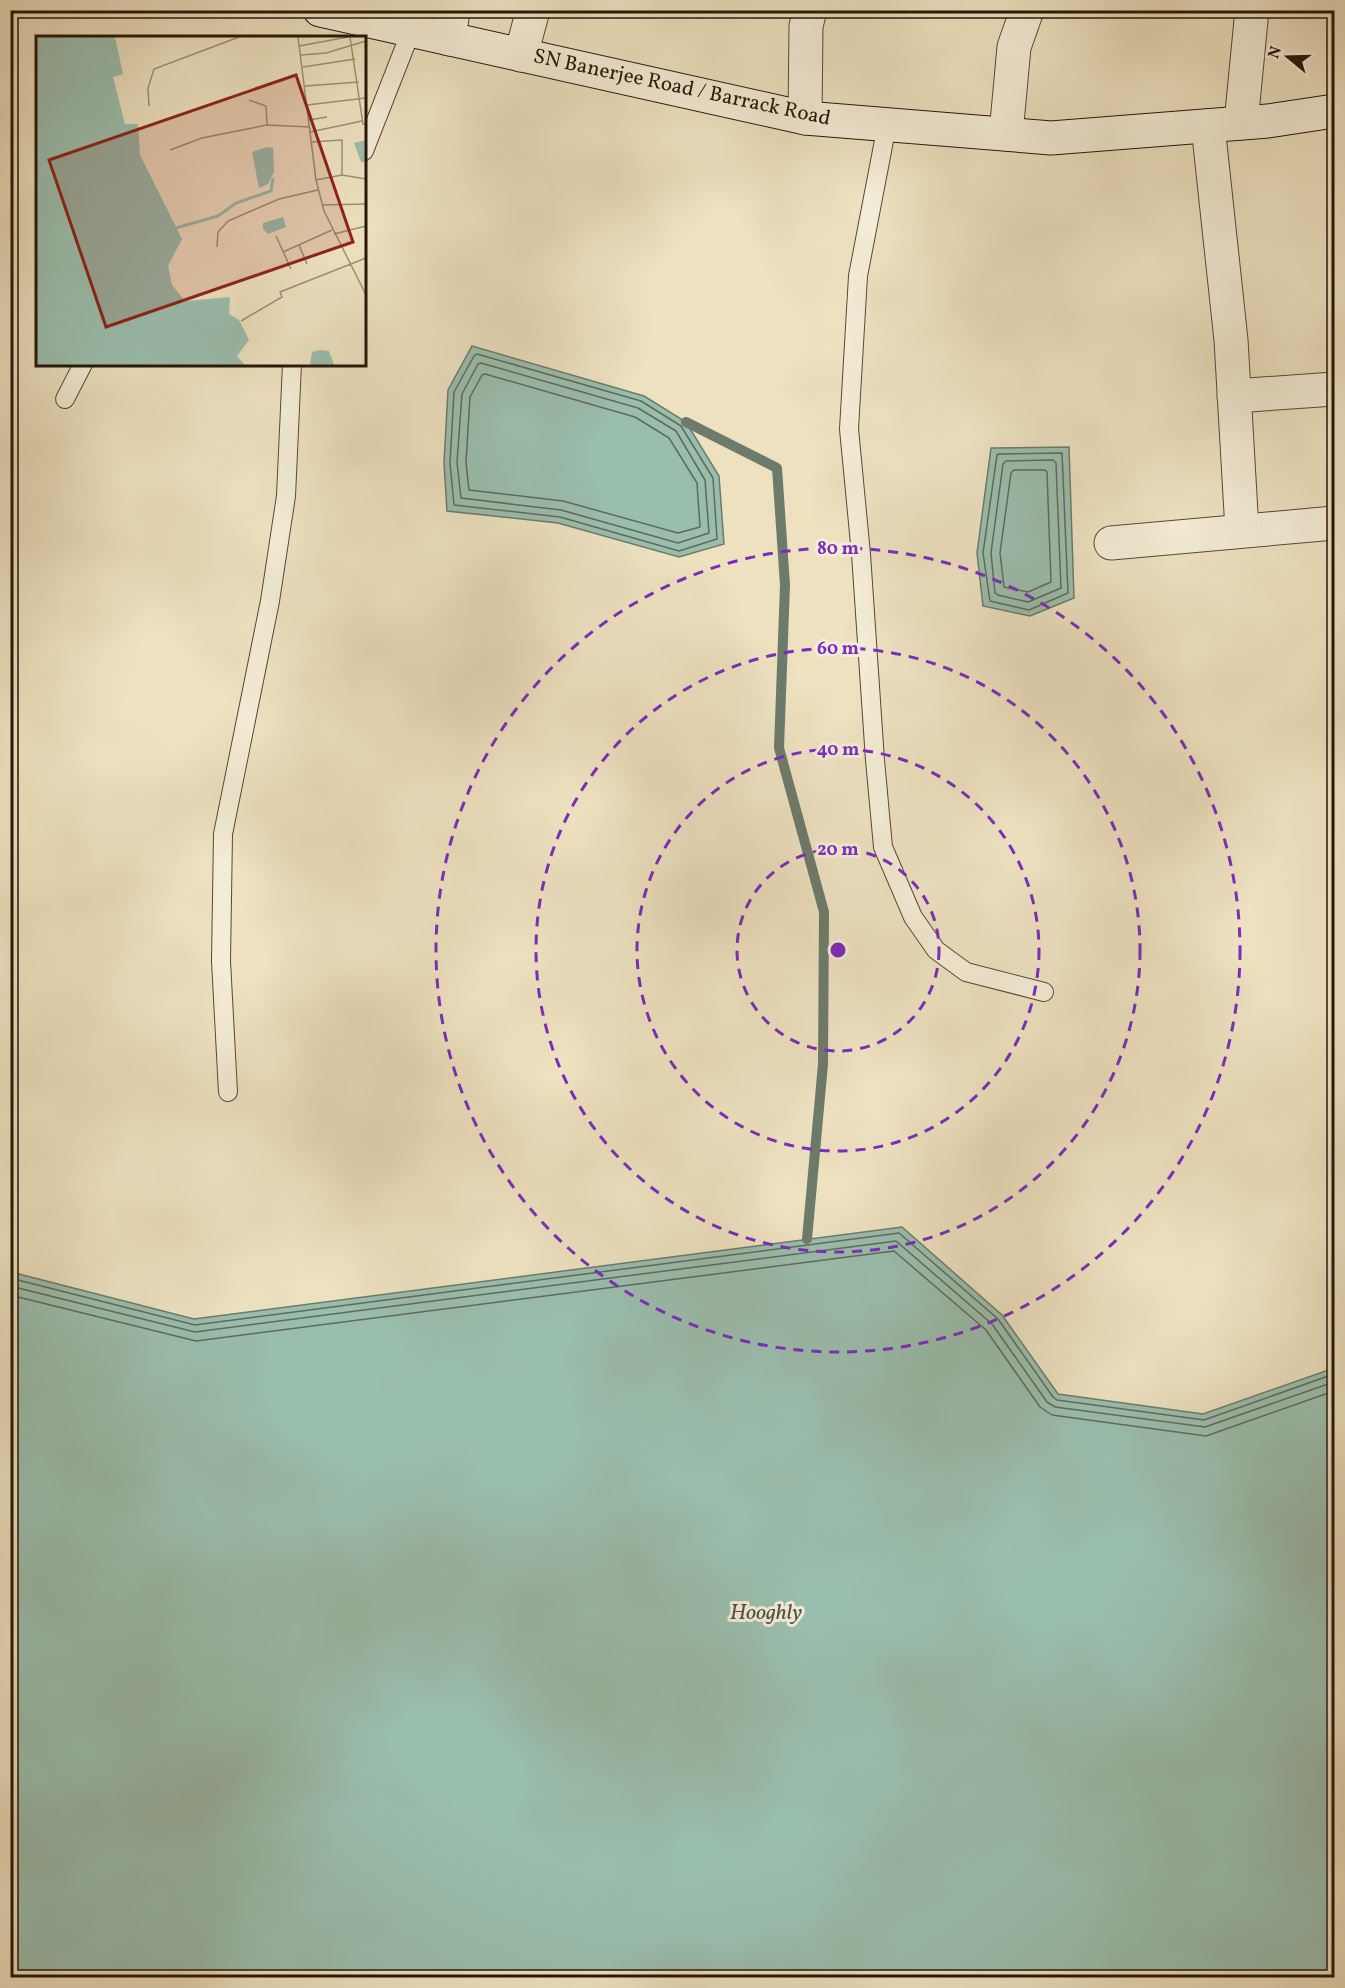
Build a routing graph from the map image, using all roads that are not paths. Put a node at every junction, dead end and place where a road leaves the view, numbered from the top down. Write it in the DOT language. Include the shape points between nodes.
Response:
graph roads {
  1 [pos="320,10"];
  2 [pos="533,10"];
  3 [pos="810,10"];
  4 [pos="1027,10"];
  5 [pos="1252,10"];
  6 [pos="358,15"];
  7 [pos="451,25"];
  8 [pos="411,31"];
  9 [pos="521,55"];
  10 [pos="1335,111"];
  11 [pos="805,118"];
  12 [pos="1241,123"];
  13 [pos="887,125"];
  14 [pos="1208,126"];
  15 [pos="1006,134"];
  16 [pos="366,146"];
  17 [pos="81,366"];
  18 [pos="292,366"];
  19 [pos="1335,389"];
  20 [pos="1234,396"];
  21 [pos="65,399"];
  22 [pos="1335,523"];
  23 [pos="1242,530"];
  24 [pos="1111,543"];
  25 [pos="1044,992"];
  26 [pos="228,1092"];
  1 -- 6 [label="street, SN Banerjee Road / Barrack Road"];
  2 -- 9 [label="street"];
  3 -- 11 [label="street" via="806,26"];
  4 -- 15 [label="street" via="1014,47"];
  5 -- 12 [label="street"];
  6 -- 8 [label="street, SN Banerjee Road / Barrack Road"];
  7 -- 8 [label="street, SN Banerjee Road / Barrack Road"];
  7 -- 9 [label="street, SN Banerjee Road / Barrack Road"];
  8 -- 16 [label="lane"];
  9 -- 11 [label="street, SN Banerjee Road / Barrack Road"];
  10 -- 12 [label="street, SN Banerjee Road / Barrack Road"];
  11 -- 13 [label="street, SN Banerjee Road / Barrack Road"];
  12 -- 14 [label="street, SN Banerjee Road / Barrack Road"];
  13 -- 15 [label="street, SN Banerjee Road / Barrack Road"];
  13 -- 25 [label="lane" via="858,276 849,429 883,847 913,917 936,950 966,972"];
  14 -- 15 [label="street, SN Banerjee Road / Barrack Road" via="1051,138"];
  14 -- 20 [label="street"];
  17 -- 21 [label="lane"];
  18 -- 26 [label="lane" via="286,496 270,601 223,834 221,961"];
  19 -- 20 [label="street"];
  20 -- 23 [label="street"];
  22 -- 23 [label="street"];
  23 -- 24 [label="street"];
}
